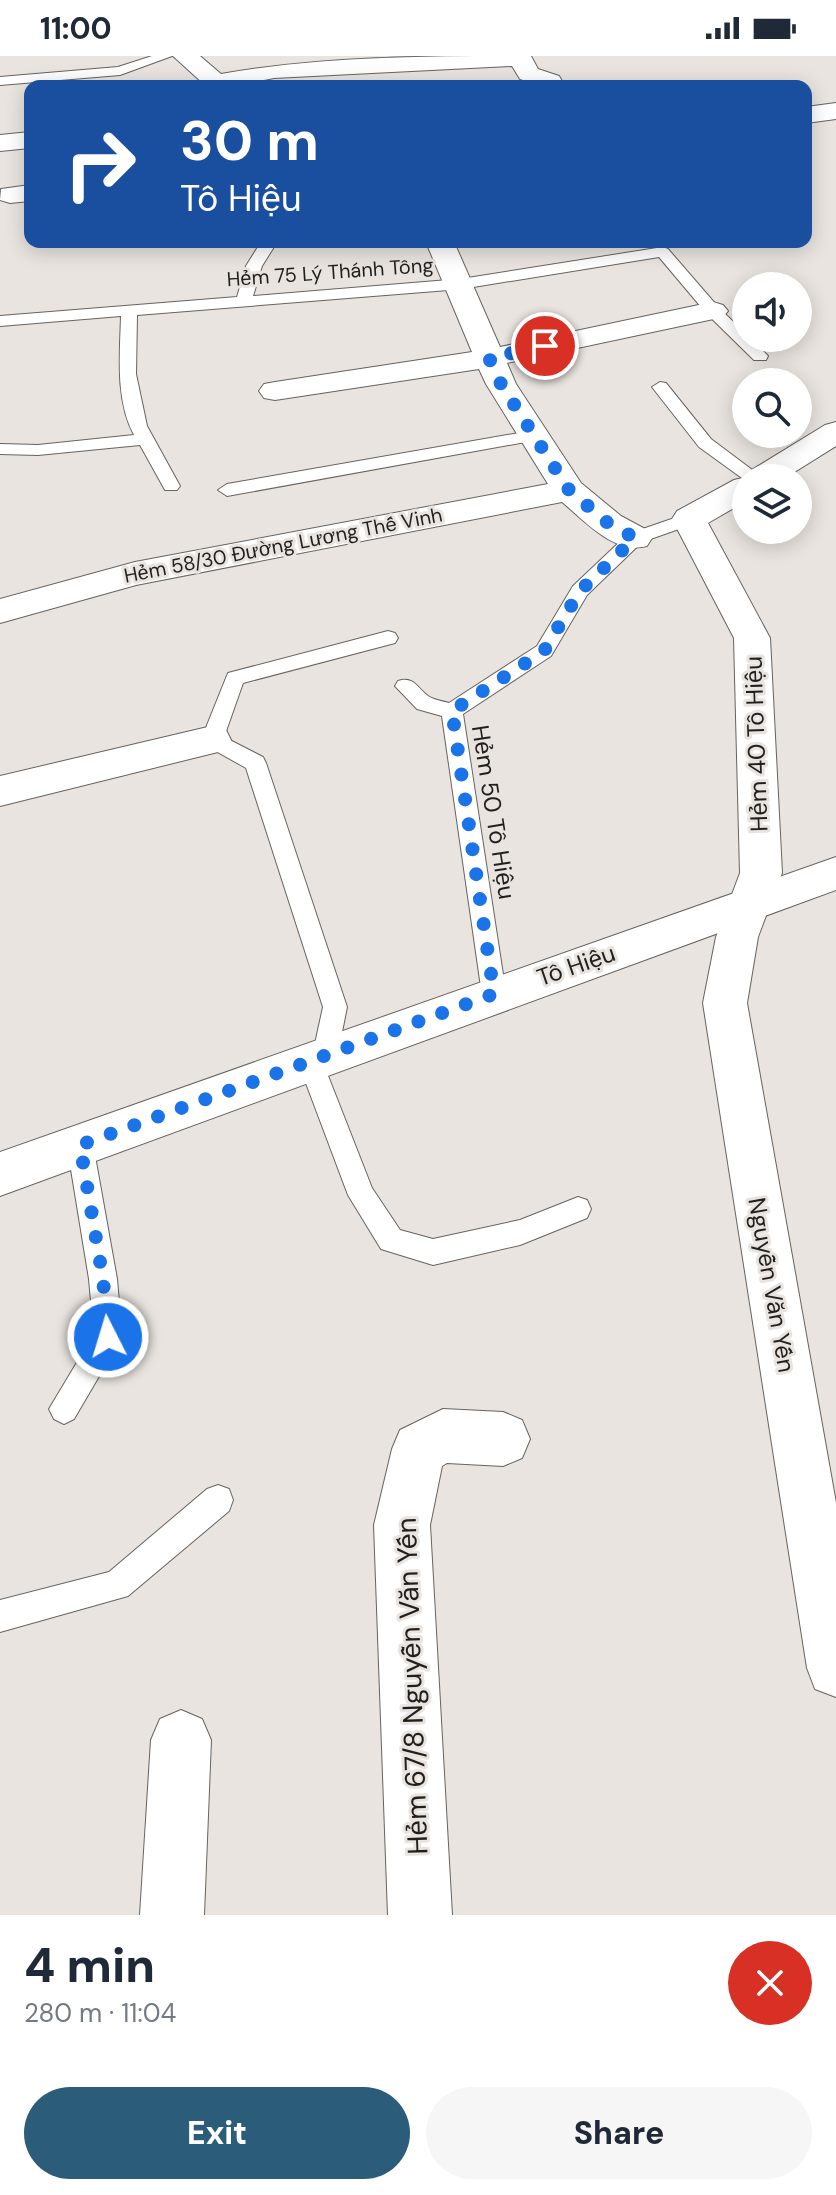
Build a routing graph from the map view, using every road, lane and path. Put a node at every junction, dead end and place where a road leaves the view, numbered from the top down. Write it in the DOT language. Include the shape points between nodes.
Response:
graph roads {
  1 [pos="165,56"];
  2 [pos="185,56"];
  3 [pos="213,80"];
  4 [pos="235,80"];
  5 [pos="547,80"];
  6 [pos="0,81"];
  7 [pos="836,111"];
  8 [pos="812,114"];
  9 [pos="24,141"];
  10 [pos="0,143"];
  11 [pos="265,248"];
  12 [pos="443,248"];
  13 [pos="461,284"];
  14 [pos="244,300"];
  15 [pos="713,311"];
  16 [pos="129,312"];
  17 [pos="0,321"];
  18 [pos="760,356"];
  19 [pos="489,358"];
  20 [pos="660,387"];
  21 [pos="275,391"];
  22 [pos="836,432"];
  23 [pos="536,435"];
  24 [pos="146,439"];
  25 [pos="0,449"];
  26 [pos="734,464"];
  27 [pos="785,464"];
  28 [pos="171,486"];
  29 [pos="227,490"];
  30 [pos="569,490"];
  31 [pos="732,495"];
  32 [pos="689,519"];
  33 [pos="635,538"];
  34 [pos="0,611"];
  35 [pos="388,638"];
  36 [pos="405,686"];
  37 [pos="452,711"];
  38 [pos="212,740"];
  39 [pos="0,791"];
  40 [pos="836,873"];
  41 [pos="750,904"];
  42 [pos="494,994"];
  43 [pos="318,1060"];
  44 [pos="80,1145"];
  45 [pos="0,1174"];
  46 [pos="578,1209"];
  47 [pos="64,1409"];
  48 [pos="503,1439"];
  49 [pos="218,1500"];
  50 [pos="0,1616"];
  51 [pos="836,1668"];
  52 [pos="181,1740"];
  53 [pos="172,1915"];
  54 [pos="420,1915"];
  1 -- 6 [label="lane" via="120,71"];
  2 -- 3 [label="street"];
  4 -- 5 [label="street" via="274,71 520,58 529,74"];
  7 -- 8 [label="street"];
  9 -- 10 [label="street"];
  11 -- 14 [label="lane"];
  12 -- 13 [label="street"];
  13 -- 14 [label="lane, Hẻm 75 Lý Thánh Tông"];
  13 -- 15 [label="lane, Hẻm 75 Lý Thánh Tông" via="663,252"];
  13 -- 19 [label="street"];
  14 -- 16 [label="lane, Hẻm 75 Lý Thánh Tông"];
  15 -- 18 [label="lane"];
  15 -- 19 [label="street"];
  16 -- 17 [label="lane, Hẻm 75 Lý Thánh Tông"];
  16 -- 24 [label="lane" via="128,374 138,426"];
  19 -- 21 [label="street"];
  19 -- 23 [label="street"];
  20 -- 26 [label="lane" via="705,443"];
  22 -- 27 [label="street"];
  23 -- 29 [label="lane"];
  23 -- 30 [label="street"];
  24 -- 25 [label="lane"];
  24 -- 28 [label="lane"];
  30 -- 33 [label="street"];
  30 -- 34 [label="street, Hẻm 58/30 Đường Lương Thế Vinh" via="135,574"];
  31 -- 32 [label="street"];
  32 -- 33 [label="lane, Hẻm 50 Tô Hiệu"];
  32 -- 41 [label="street, Hẻm 40 Tô Hiệu" via="752,638 761,873"];
  33 -- 37 [label="lane, Hẻm 50 Tô Hiệu" via="580,591 544,651"];
  35 -- 38 [label="lane" via="235,678"];
  36 -- 37 [label="lane" via="424,704"];
  37 -- 42 [label="lane, Hẻm 50 Tô Hiệu"];
  38 -- 39 [label="street"];
  38 -- 43 [label="lane" via="255,763 335,1007"];
  40 -- 41 [label="street, Tô Hiệu"];
  41 -- 42 [label="street, Tô Hiệu"];
  41 -- 51 [label="street, Nguyễn Văn Yến" via="737,937 725,1003"];
  42 -- 43 [label="street, Tô Hiệu"];
  43 -- 44 [label="street, Tô Hiệu"];
  43 -- 46 [label="lane" via="361,1195 391,1240 433,1252 520,1232"];
  44 -- 45 [label="street, Tô Hiệu"];
  44 -- 47 [label="lane" via="108,1337"];
  48 -- 54 [label="street, Hẻm 67/8 Nguyễn Văn Yến" via="443,1436 419,1449 402,1525"];
  49 -- 50 [label="lane" via="117,1585"];
  52 -- 53 [label="street"];
}
